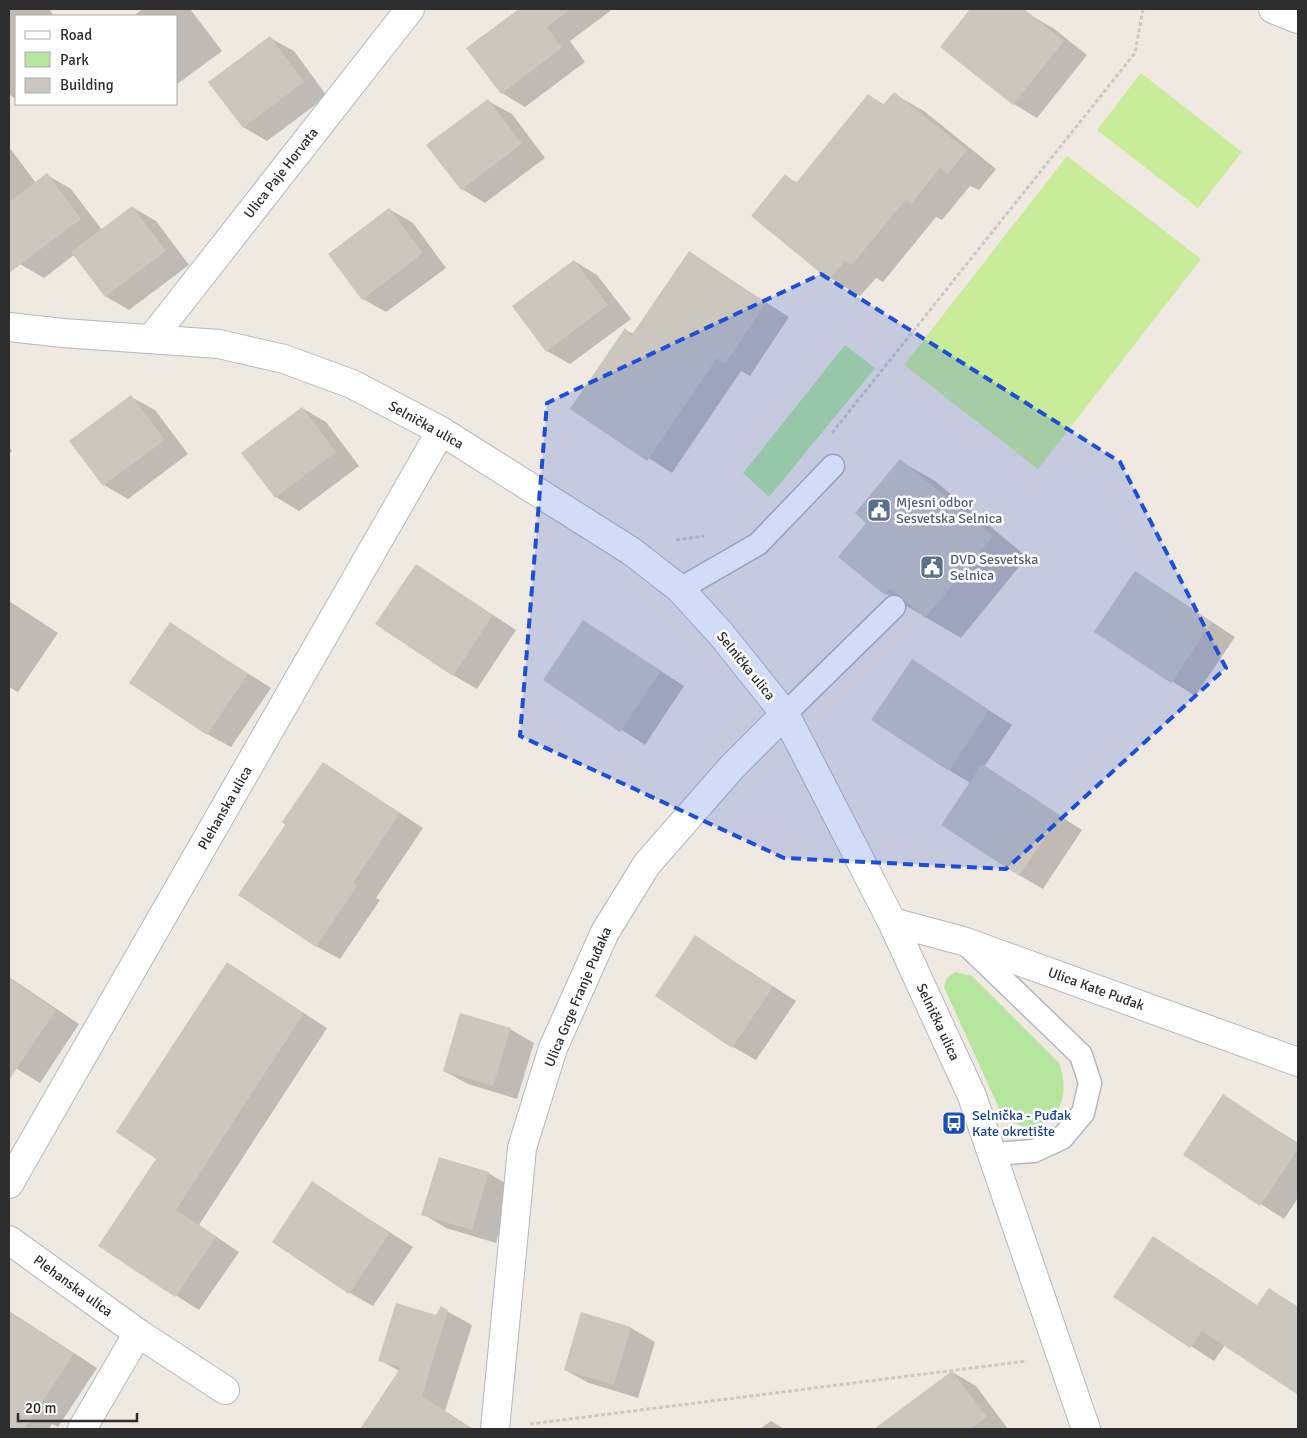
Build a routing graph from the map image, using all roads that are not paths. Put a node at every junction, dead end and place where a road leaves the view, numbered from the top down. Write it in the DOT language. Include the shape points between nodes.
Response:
graph roads {
  1 [pos="410,9"];
  2 [pos="1273,9"];
  3 [pos="1298,19"];
  4 [pos="9,327"];
  5 [pos="152,338"];
  6 [pos="441,431"];
  7 [pos="833,466"];
  8 [pos="680,589"];
  9 [pos="894,607"];
  10 [pos="785,714"];
  11 [pos="892,922"];
  12 [pos="963,941"];
  13 [pos="1298,1062"];
  14 [pos="993,1154"];
  15 [pos="9,1184"];
  16 [pos="9,1240"];
  17 [pos="138,1333"];
  18 [pos="225,1390"];
  19 [pos="82,1429"];
  20 [pos="495,1429"];
  21 [pos="1086,1429"];
  1 -- 5 [label="street, Ulica Paje Horvata"];
  2 -- 3 [label="street"];
  4 -- 5 [label="street, Selnička ulica"];
  5 -- 6 [label="street, Selnička ulica" via="219,344 284,359 352,384"];
  6 -- 8 [label="street, Selnička ulica" via="632,551"];
  6 -- 15 [label="street, Plehanska ulica"];
  7 -- 8 [label="lane" via="758,544"];
  8 -- 10 [label="street, Selnička ulica"];
  9 -- 10 [label="lane"];
  10 -- 11 [label="street, Selnička ulica"];
  10 -- 20 [label="street, Ulica Grge Franje Puđaka" via="732,767 647,864 605,932 553,1048 522,1148"];
  11 -- 12 [label="street, Ulica Kate Puđak"];
  11 -- 14 [label="street, Selnička ulica" via="972,1096"];
  12 -- 13 [label="street, Ulica Kate Puđak"];
  12 -- 14 [label="lane" via="1081,1055 1090,1083 1083,1113 1062,1138 1034,1150"];
  14 -- 21 [label="street, Selnička ulica"];
  16 -- 17 [label="street, Plehanska ulica"];
  17 -- 18 [label="street, Plehanska ulica"];
  17 -- 19 [label="street"];
}
